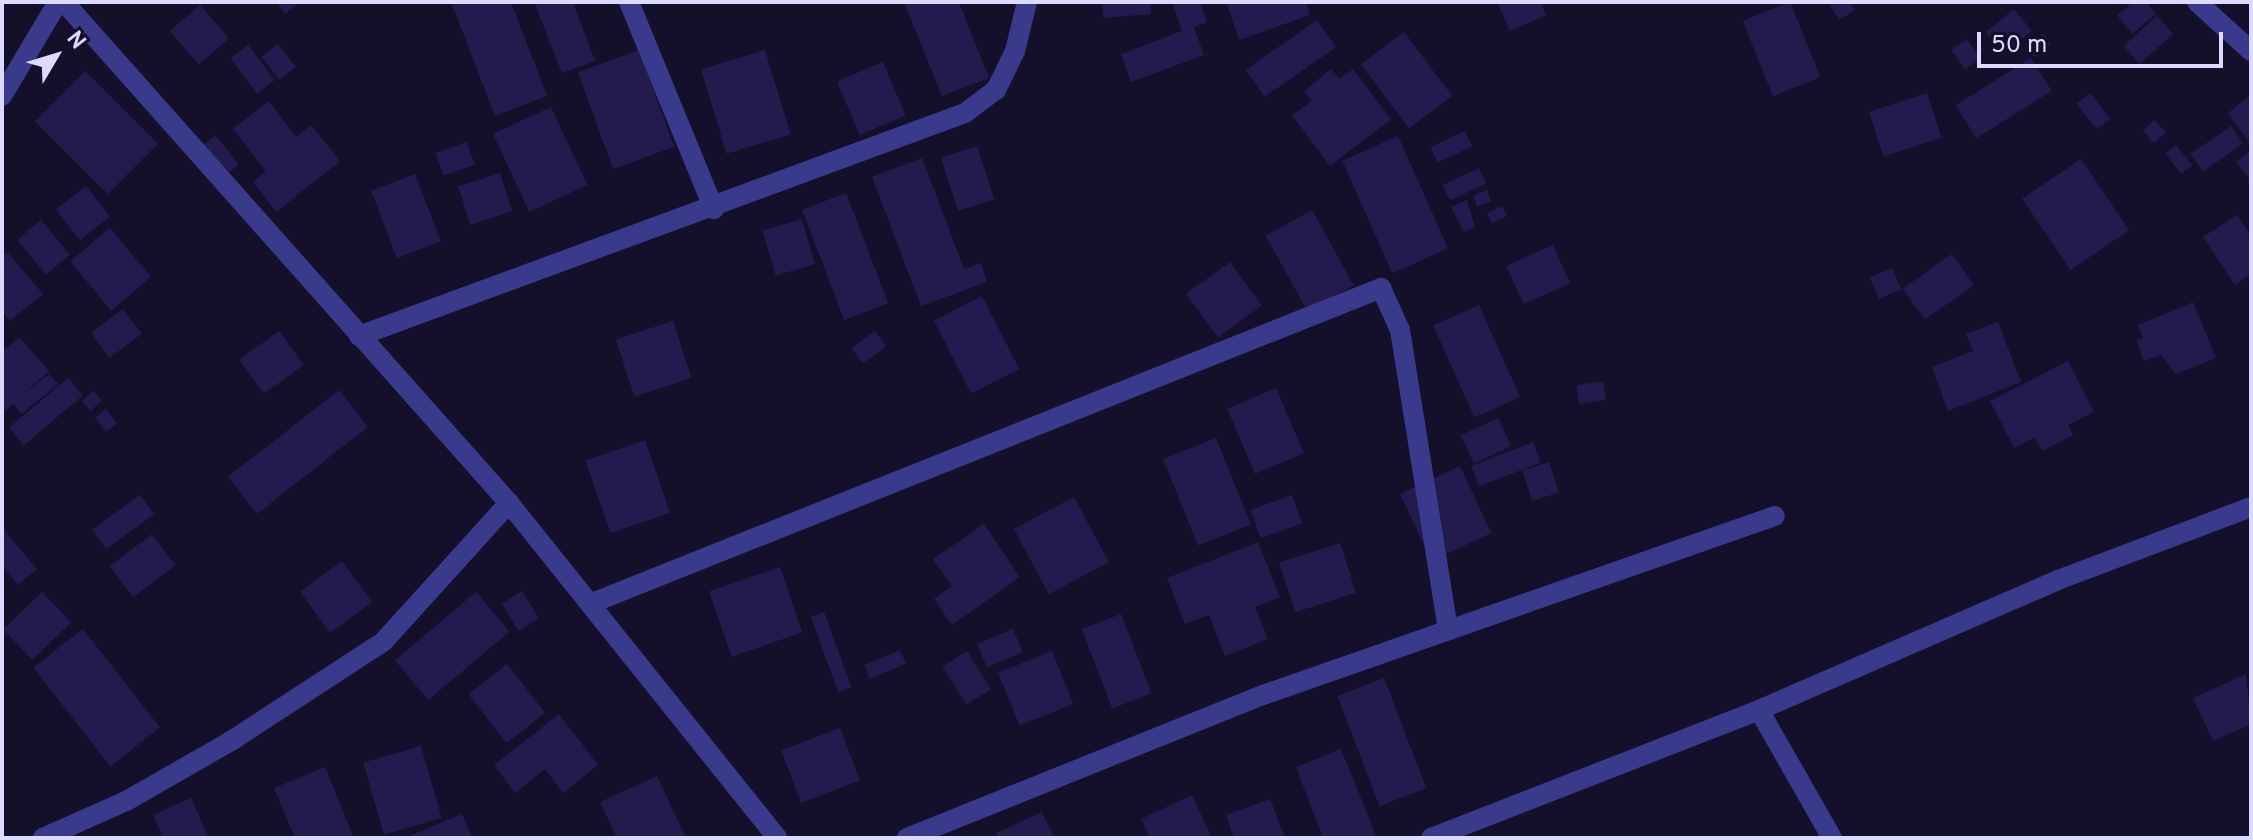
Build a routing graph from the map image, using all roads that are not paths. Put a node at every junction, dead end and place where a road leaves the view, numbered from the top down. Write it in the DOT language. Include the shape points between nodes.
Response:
graph roads {
  1 [pos="61,2"];
  2 [pos="629,2"];
  3 [pos="1027,2"];
  4 [pos="2197,2"];
  5 [pos="2251,51"];
  6 [pos="2,96"];
  7 [pos="714,209"];
  8 [pos="359,336"];
  9 [pos="509,503"];
  10 [pos="2251,507"];
  11 [pos="1775,516"];
  12 [pos="592,603"];
  13 [pos="1448,629"];
  14 [pos="1759,710"];
  15 [pos="43,838"];
  16 [pos="777,838"];
  17 [pos="907,838"];
  18 [pos="1431,838"];
  19 [pos="1832,838"];
  1 -- 6 [label="street"];
  1 -- 8 [label="street"];
  2 -- 7 [label="street"];
  3 -- 7 [label="street" via="1015,51 996,90 965,113"];
  4 -- 5 [label="street"];
  7 -- 8 [label="street"];
  8 -- 9 [label="street"];
  9 -- 12 [label="street"];
  9 -- 15 [label="street" via="383,642 231,741 128,800"];
  10 -- 14 [label="street" via="2058,580"];
  11 -- 13 [label="street"];
  12 -- 13 [label="street" via="1381,288 1400,330"];
  12 -- 16 [label="street"];
  13 -- 17 [label="street" via="1263,695"];
  14 -- 18 [label="street"];
  14 -- 19 [label="street"];
}
